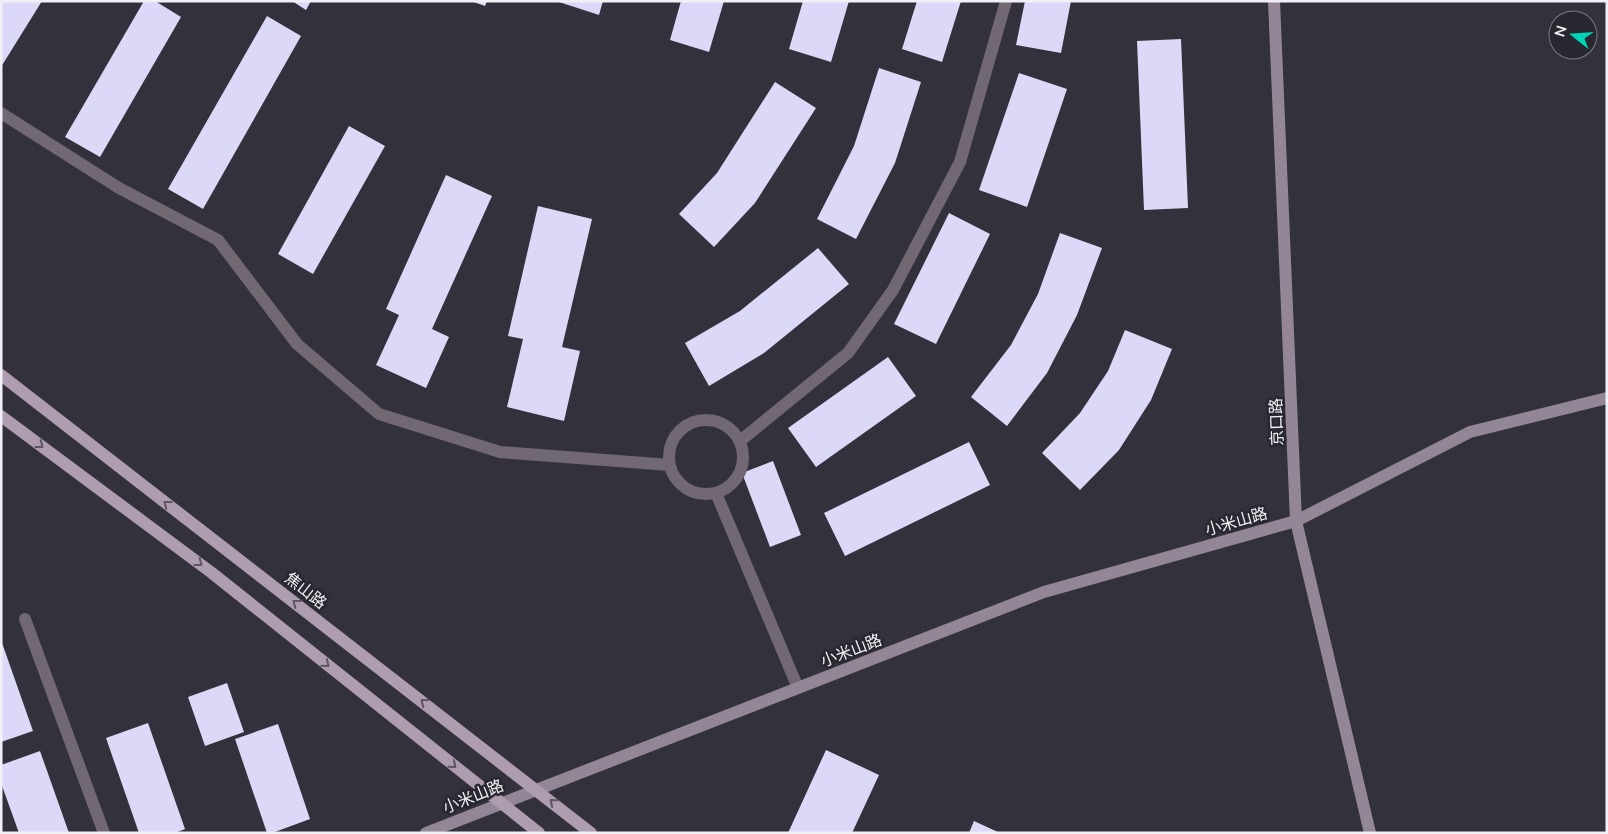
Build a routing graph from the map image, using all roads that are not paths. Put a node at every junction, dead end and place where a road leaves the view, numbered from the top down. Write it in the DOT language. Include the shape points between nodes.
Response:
graph roads {
  1 [pos="1006,1"];
  2 [pos="1274,1"];
  3 [pos="1,113"];
  4 [pos="1,374"];
  5 [pos="1607,398"];
  6 [pos="1,416"];
  7 [pos="740,441"];
  8 [pos="670,465"];
  9 [pos="716,493"];
  10 [pos="1296,521"];
  11 [pos="25,619"];
  12 [pos="798,688"];
  13 [pos="536,789"];
  14 [pos="501,803"];
  15 [pos="104,833"];
  16 [pos="426,833"];
  17 [pos="539,833"];
  18 [pos="591,833"];
  19 [pos="1370,833"];
  1 -- 7 [label="street" via="960,162 893,290 848,353"];
  2 -- 10 [label="street, 京口路"];
  3 -- 8 [label="street" via="119,188 218,240 298,344 380,414 500,452"];
  13 -- 4 [label="main road, 焦山路, one-way"];
  5 -- 10 [label="street, 小米山路" via="1470,432"];
  6 -- 14 [label="main road, one-way" via="212,573"];
  7 -- 8 [label="street" via="734,431 712,419 689,423 672,441"];
  7 -- 9 [label="street" via="742,467 737,478"];
  8 -- 9 [label="street" via="682,486 692,492"];
  9 -- 12 [label="street"];
  10 -- 12 [label="street, 小米山路" via="1044,592"];
  10 -- 19 [label="street, 京口路"];
  11 -- 15 [label="street"];
  12 -- 13 [label="street, 小米山路"];
  13 -- 14 [label="street, 小米山路"];
  18 -- 13 [label="main road, 焦山路, one-way"];
  14 -- 16 [label="street, 小米山路"];
  14 -- 17 [label="main road"];
}
